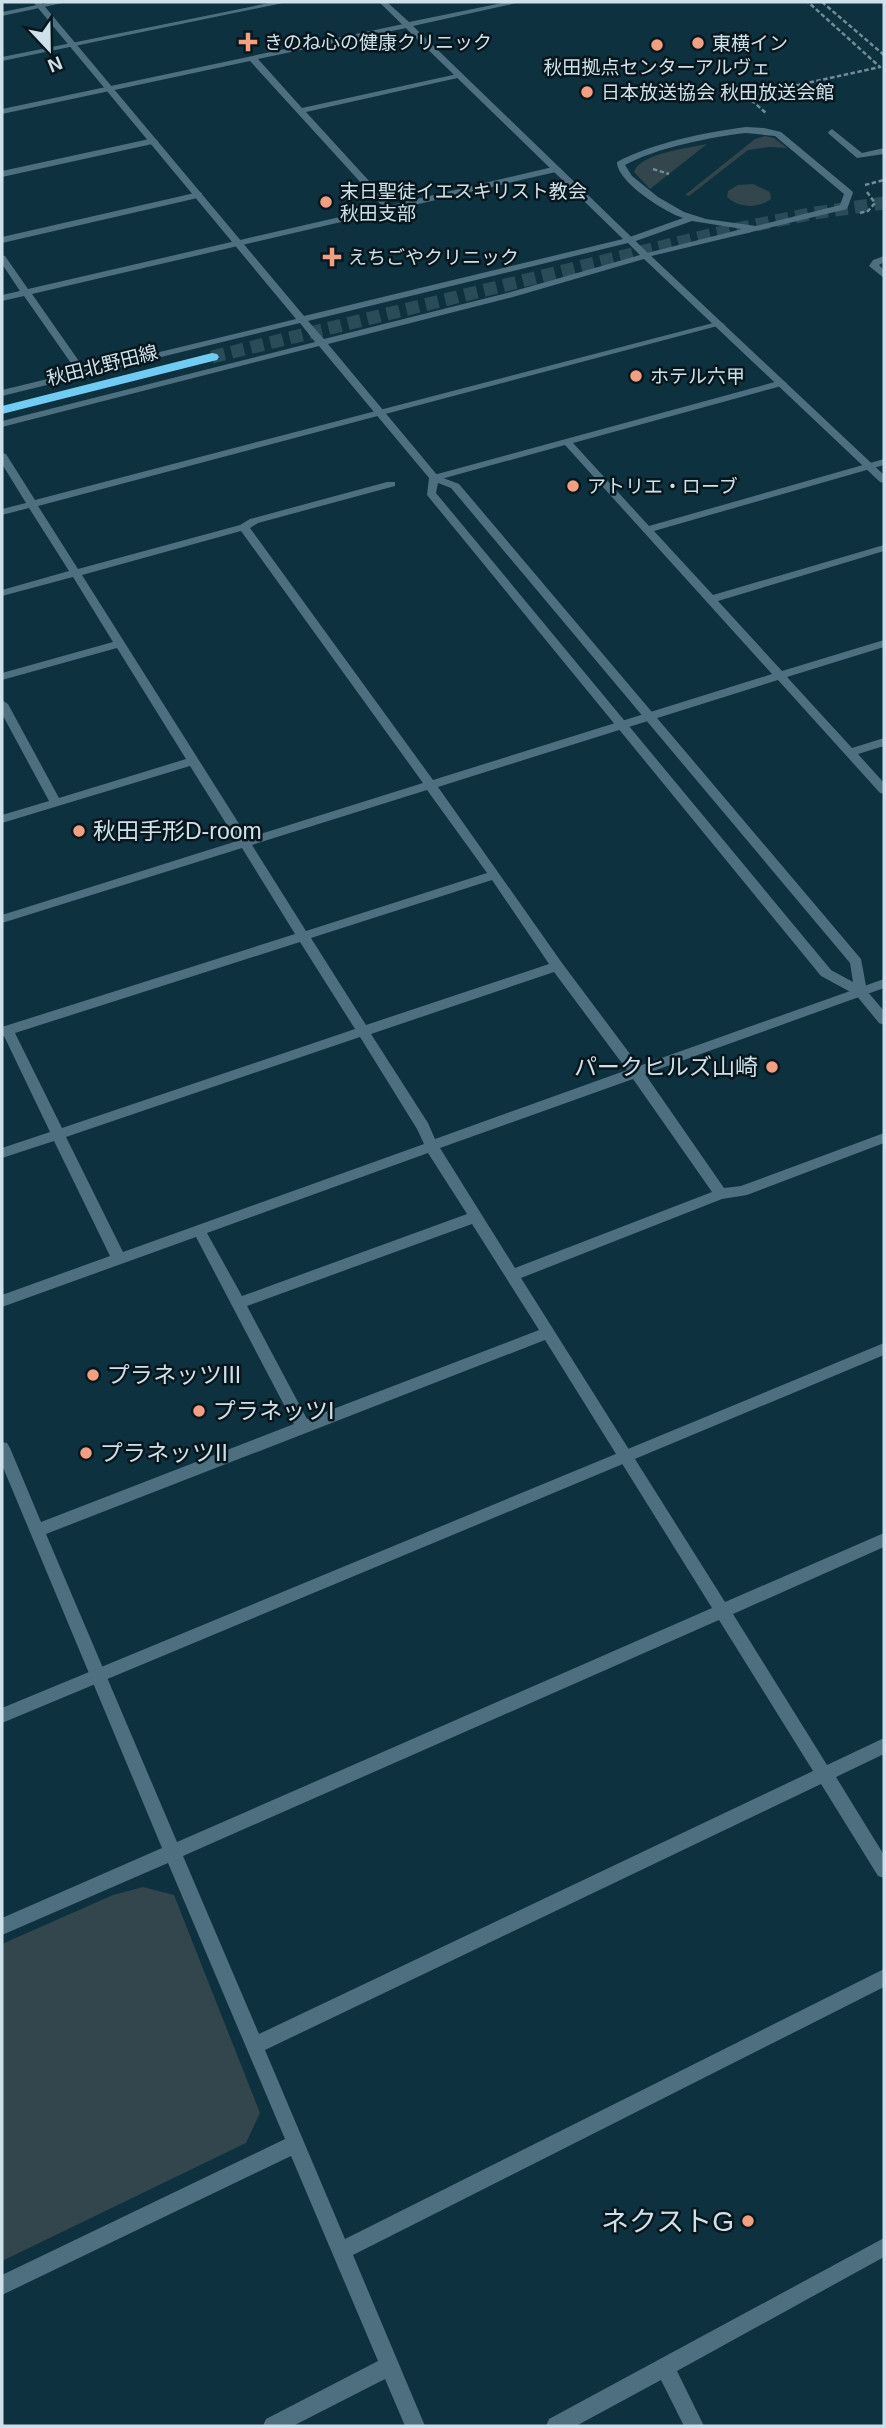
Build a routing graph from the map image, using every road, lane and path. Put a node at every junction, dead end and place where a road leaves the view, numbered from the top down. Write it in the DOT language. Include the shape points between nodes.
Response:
graph roads {
  1 [pos="64,2"];
  2 [pos="285,2"];
  3 [pos="383,2"];
  4 [pos="517,2"];
  5 [pos="807,2"];
  6 [pos="822,2"];
  7 [pos="39,4"];
  8 [pos="2,14"];
  9 [pos="408,25"];
  10 [pos="72,45"];
  11 [pos="884,55"];
  12 [pos="252,58"];
  13 [pos="2,59"];
  14 [pos="884,63"];
  15 [pos="878,64"];
  16 [pos="459,75"];
  17 [pos="111,88"];
  18 [pos="741,91"];
  19 [pos="748,96"];
  20 [pos="2,111"];
  21 [pos="300,111"];
  22 [pos="768,114"];
  23 [pos="832,132"];
  24 [pos="154,141"];
  25 [pos="884,151"];
  26 [pos="557,169"];
  27 [pos="2,174"];
  28 [pos="884,180"];
  29 [pos="861,186"];
  30 [pos="199,195"];
  31 [pos="389,208"];
  32 [pos="689,219"];
  33 [pos="753,228"];
  34 [pos="2,240"];
  35 [pos="630,240"];
  36 [pos="239,243"];
  37 [pos="646,256"];
  38 [pos="2,258"];
  39 [pos="884,260"];
  40 [pos="884,275"];
  41 [pos="25,292"];
  42 [pos="2,298"];
  43 [pos="305,321"];
  44 [pos="720,324"];
  45 [pos="322,343"];
  46 [pos="212,357"];
  47 [pos="83,374"];
  48 [pos="782,383"];
  49 [pos="2,393"];
  50 [pos="2,410"];
  51 [pos="382,413"];
  52 [pos="2,424"];
  53 [pos="567,442"];
  54 [pos="2,456"];
  55 [pos="884,461"];
  56 [pos="870,466"];
  57 [pos="434,478"];
  58 [pos="884,480"];
  59 [pos="391,484"];
  60 [pos="33,504"];
  61 [pos="2,512"];
  62 [pos="244,527"];
  63 [pos="646,530"];
  64 [pos="884,548"];
  65 [pos="76,572"];
  66 [pos="2,593"];
  67 [pos="709,600"];
  68 [pos="884,643"];
  69 [pos="119,644"];
  70 [pos="779,676"];
  71 [pos="2,677"];
  72 [pos="2,704"];
  73 [pos="650,716"];
  74 [pos="622,725"];
  75 [pos="884,743"];
  76 [pos="850,754"];
  77 [pos="193,761"];
  78 [pos="430,786"];
  79 [pos="884,790"];
  80 [pos="55,803"];
  81 [pos="2,819"];
  82 [pos="246,844"];
  83 [pos="495,875"];
  84 [pos="2,919"];
  85 [pos="304,934"];
  86 [pos="557,966"];
  87 [pos="884,984"];
  88 [pos="861,992"];
  89 [pos="884,1020"];
  90 [pos="363,1030"];
  91 [pos="4,1031"];
  92 [pos="636,1073"];
  93 [pos="57,1134"];
  94 [pos="884,1138"];
  95 [pos="432,1147"];
  96 [pos="2,1153"];
  97 [pos="721,1195"];
  98 [pos="475,1217"];
  99 [pos="199,1230"];
  100 [pos="119,1259"];
  101 [pos="513,1275"];
  102 [pos="2,1301"];
  103 [pos="237,1304"];
  104 [pos="549,1332"];
  105 [pos="884,1349"];
  106 [pos="303,1426"];
  107 [pos="2,1448"];
  108 [pos="626,1456"];
  109 [pos="37,1531"];
  110 [pos="884,1540"];
  111 [pos="723,1610"];
  112 [pos="99,1676"];
  113 [pos="2,1716"];
  114 [pos="884,1746"];
  115 [pos="824,1774"];
  116 [pos="173,1853"];
  117 [pos="884,1870"];
  118 [pos="2,1927"];
  119 [pos="884,1978"];
  120 [pos="253,2046"];
  121 [pos="295,2144"];
  122 [pos="884,2247"];
  123 [pos="341,2251"];
  124 [pos="2,2285"];
  125 [pos="389,2366"];
  126 [pos="665,2367"];
  127 [pos="272,2426"];
  128 [pos="415,2426"];
  129 [pos="556,2426"];
  130 [pos="694,2426"];
  1 -- 7 [label="street"];
  2 -- 10 [label="street"];
  3 -- 9 [label="street"];
  4 -- 9 [label="street"];
  5 -- 15 [label="path"];
  6 -- 11 [label="path"];
  7 -- 8 [label="street"];
  7 -- 10 [label="street"];
  9 -- 12 [label="street"];
  9 -- 16 [label="street"];
  10 -- 13 [label="street"];
  10 -- 17 [label="street"];
  12 -- 17 [label="street"];
  12 -- 21 [label="street"];
  14 -- 15 [label="path"];
  15 -- 19 [label="path"];
  16 -- 21 [label="street"];
  16 -- 26 [label="street"];
  17 -- 20 [label="street"];
  17 -- 24 [label="street"];
  18 -- 19 [label="path"];
  19 -- 22 [label="path"];
  21 -- 31 [label="street"];
  23 -- 25 [label="street" via="860,156"];
  24 -- 27 [label="street"];
  24 -- 30 [label="street"];
  26 -- 31 [label="street"];
  26 -- 35 [label="street"];
  28 -- 29 [label="path"];
  30 -- 34 [label="street"];
  30 -- 36 [label="street"];
  31 -- 36 [label="street"];
  32 -- 33 [label="street"];
  32 -- 33 [label="street" via="658,203 622,172 620,164 744,128 765,128 849,193 844,207"];
  32 -- 35 [label="street"];
  33 -- 37 [label="street"];
  35 -- 37 [label="street"];
  35 -- 43 [label="street"];
  36 -- 41 [label="street"];
  36 -- 43 [label="street"];
  37 -- 44 [label="street"];
  37 -- 45 [label="street"];
  38 -- 41 [label="street"];
  39 -- 40 [label="street" via="874,266"];
  41 -- 42 [label="street"];
  41 -- 47 [label="street"];
  43 -- 45 [label="street"];
  43 -- 47 [label="street"];
  44 -- 48 [label="street"];
  44 -- 51 [label="street"];
  45 -- 51 [label="street"];
  45 -- 52 [label="street"];
  46 -- 50 [label="highway, 秋田北野田線"];
  47 -- 49 [label="street"];
  48 -- 53 [label="street"];
  48 -- 56 [label="street"];
  51 -- 57 [label="street"];
  51 -- 60 [label="street"];
  53 -- 57 [label="street"];
  53 -- 63 [label="street"];
  54 -- 60 [label="street"];
  55 -- 56 [label="street"];
  56 -- 58 [label="street"];
  56 -- 63 [label="street"];
  57 -- 73 [label="street" via="456,486"];
  57 -- 74 [label="street" via="431,493"];
  59 -- 62 [label="street"];
  60 -- 61 [label="street"];
  60 -- 65 [label="street"];
  62 -- 65 [label="street"];
  62 -- 78 [label="street"];
  63 -- 67 [label="street"];
  64 -- 67 [label="street"];
  65 -- 66 [label="street"];
  65 -- 69 [label="street"];
  67 -- 70 [label="street"];
  68 -- 70 [label="street"];
  69 -- 71 [label="street"];
  69 -- 77 [label="street"];
  70 -- 73 [label="street"];
  70 -- 76 [label="street"];
  72 -- 80 [label="street"];
  73 -- 74 [label="street"];
  73 -- 88 [label="street" via="856,962"];
  74 -- 78 [label="street"];
  74 -- 88 [label="street" via="825,973"];
  75 -- 76 [label="street"];
  76 -- 79 [label="street"];
  77 -- 80 [label="street"];
  77 -- 82 [label="street"];
  78 -- 82 [label="street"];
  78 -- 83 [label="street"];
  80 -- 81 [label="street"];
  82 -- 84 [label="street"];
  82 -- 85 [label="street"];
  83 -- 85 [label="street"];
  83 -- 86 [label="street"];
  85 -- 90 [label="street"];
  85 -- 91 [label="street"];
  86 -- 90 [label="street"];
  86 -- 92 [label="street"];
  87 -- 88 [label="street"];
  88 -- 89 [label="street"];
  88 -- 92 [label="street"];
  90 -- 93 [label="street"];
  90 -- 95 [label="street"];
  91 -- 93 [label="street"];
  92 -- 95 [label="street"];
  92 -- 97 [label="street"];
  93 -- 96 [label="street"];
  93 -- 100 [label="street"];
  94 -- 97 [label="street"];
  95 -- 98 [label="street"];
  95 -- 99 [label="street"];
  97 -- 101 [label="street"];
  98 -- 101 [label="street"];
  98 -- 103 [label="street"];
  99 -- 100 [label="street"];
  99 -- 103 [label="street"];
  100 -- 102 [label="street"];
  101 -- 104 [label="street"];
  103 -- 106 [label="street"];
  104 -- 106 [label="street"];
  104 -- 108 [label="street"];
  105 -- 108 [label="street"];
  106 -- 109 [label="street"];
  107 -- 109 [label="street"];
  108 -- 111 [label="street"];
  108 -- 112 [label="street"];
  109 -- 112 [label="street"];
  110 -- 111 [label="street"];
  111 -- 115 [label="street"];
  111 -- 116 [label="street"];
  112 -- 113 [label="street"];
  112 -- 116 [label="street"];
  114 -- 115 [label="street"];
  115 -- 117 [label="street"];
  115 -- 120 [label="street"];
  116 -- 118 [label="street"];
  116 -- 120 [label="street"];
  119 -- 123 [label="street"];
  120 -- 121 [label="street"];
  121 -- 123 [label="street"];
  121 -- 124 [label="street"];
  122 -- 126 [label="street"];
  123 -- 125 [label="street"];
  125 -- 127 [label="street"];
  125 -- 128 [label="street"];
  126 -- 129 [label="street"];
  126 -- 130 [label="street"];
}
